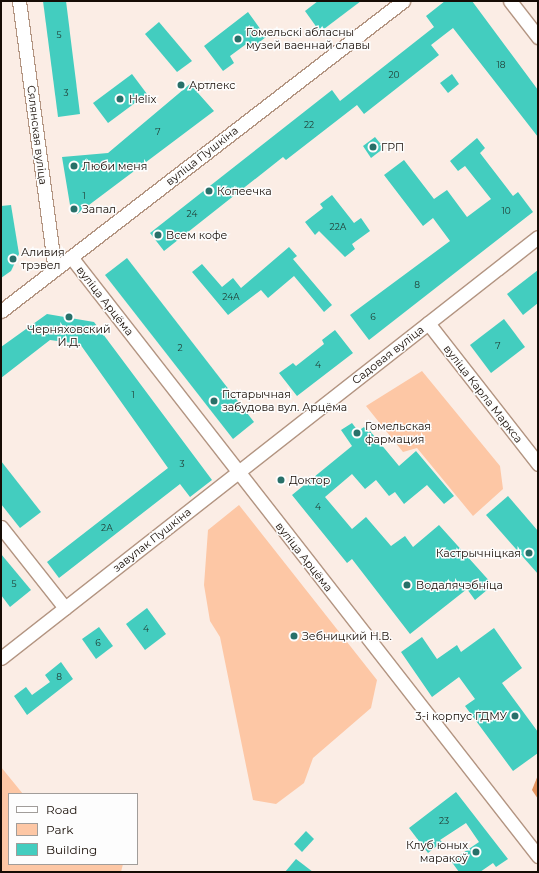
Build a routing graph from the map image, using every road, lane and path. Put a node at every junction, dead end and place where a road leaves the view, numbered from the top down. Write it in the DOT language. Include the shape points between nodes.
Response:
graph roads {
  1 [pos="19,1"];
  2 [pos="402,1"];
  3 [pos="510,1"];
  4 [pos="538,37"];
  5 [pos="538,237"];
  6 [pos="71,257"];
  7 [pos="55,270"];
  8 [pos="1,311"];
  9 [pos="428,323"];
  10 [pos="538,464"];
  11 [pos="238,472"];
  12 [pos="1,527"];
  13 [pos="65,608"];
  14 [pos="1,658"];
  15 [pos="538,856"];
  1 -- 7 [label="street, Сялянская вуліца"];
  2 -- 6 [label="street, вуліца Пушкіна"];
  3 -- 4 [label="street"];
  5 -- 9 [label="street, Садовая вуліца"];
  6 -- 7 [label="street, вуліца Пушкіна"];
  6 -- 11 [label="street, вуліца Арцёма"];
  7 -- 8 [label="street, вуліца Пушкіна"];
  9 -- 10 [label="street, вуліца Карла Маркса"];
  9 -- 11 [label="street, Садовая вуліца"];
  11 -- 13 [label="street, завулак Пушкіна"];
  11 -- 15 [label="street, вуліца Арцёма"];
  12 -- 13 [label="street"];
  13 -- 14 [label="street, завулак Пушкіна"];
}
